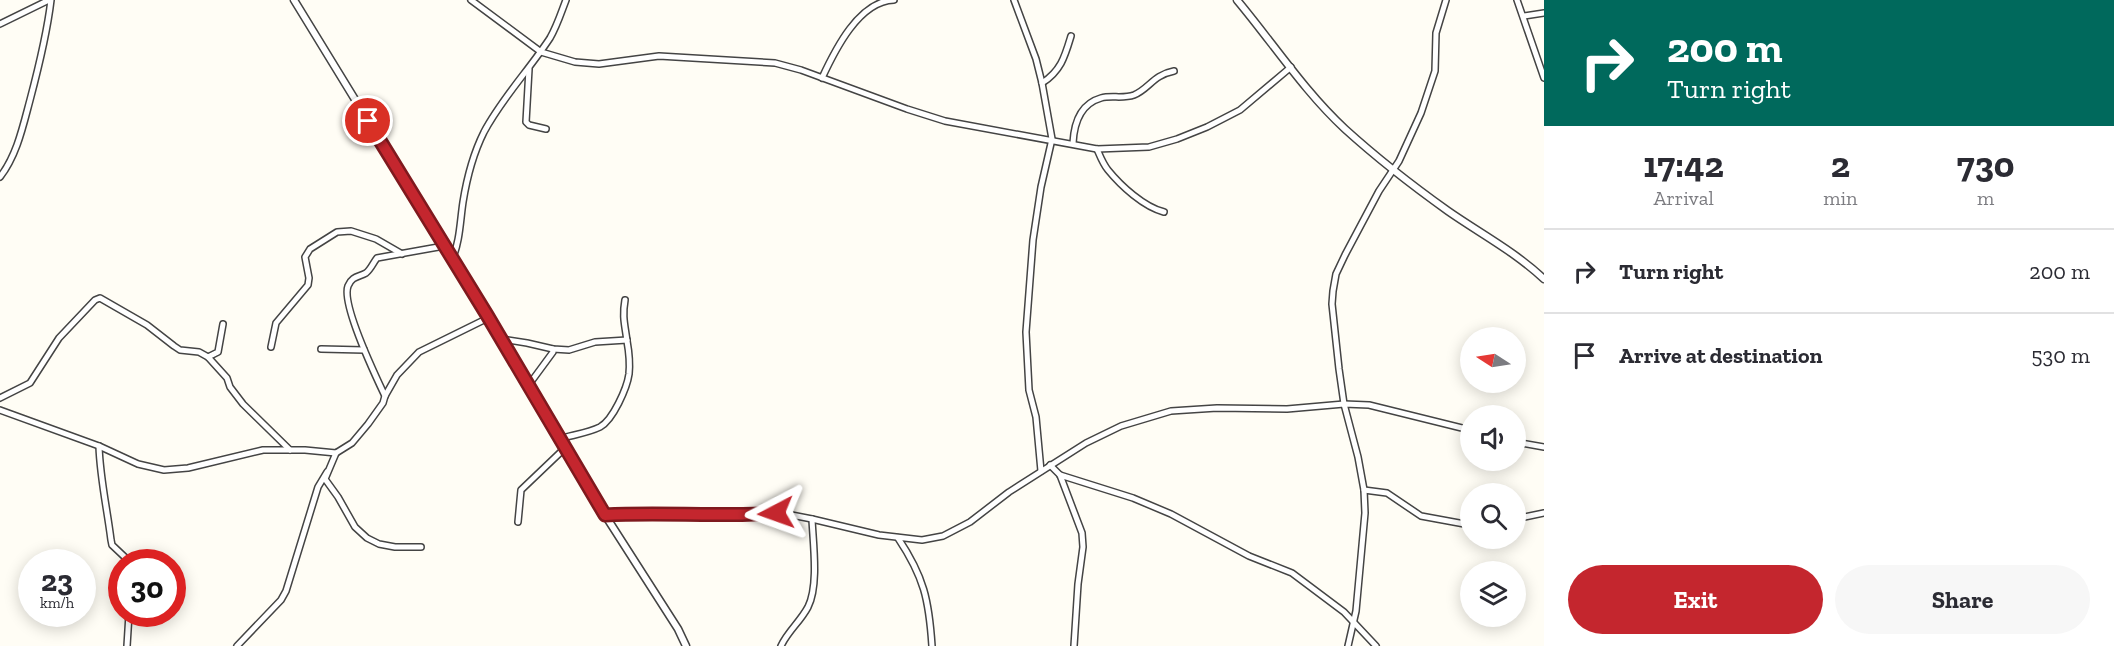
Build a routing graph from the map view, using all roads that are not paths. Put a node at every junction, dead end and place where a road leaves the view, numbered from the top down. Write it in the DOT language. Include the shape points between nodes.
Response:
graph roads {
  1 [pos="50,0"];
  2 [pos="294,0"];
  3 [pos="471,0"];
  4 [pos="566,0"];
  5 [pos="894,0"];
  6 [pos="1014,0"];
  7 [pos="1237,0"];
  8 [pos="1446,0"];
  9 [pos="1517,0"];
  10 [pos="1544,13"];
  11 [pos="1524,16"];
  12 [pos="0,24"];
  13 [pos="1071,36"];
  14 [pos="540,51"];
  15 [pos="529,67"];
  16 [pos="1291,67"];
  17 [pos="1174,71"];
  18 [pos="822,78"];
  19 [pos="1544,78"];
  20 [pos="1042,83"];
  21 [pos="546,129"];
  22 [pos="1052,139"];
  23 [pos="1073,143"];
  24 [pos="1097,149"];
  25 [pos="1393,169"];
  26 [pos="0,177"];
  27 [pos="1164,212"];
  28 [pos="444,246"];
  29 [pos="403,254"];
  30 [pos="452,260"];
  31 [pos="1544,279"];
  32 [pos="625,300"];
  33 [pos="488,318"];
  34 [pos="223,324"];
  35 [pos="501,339"];
  36 [pos="627,340"];
  37 [pos="271,347"];
  38 [pos="321,349"];
  39 [pos="553,349"];
  40 [pos="364,350"];
  41 [pos="208,357"];
  42 [pos="528,386"];
  43 [pos="385,396"];
  44 [pos="0,398"];
  45 [pos="1344,404"];
  46 [pos="0,410"];
  47 [pos="1460,428"];
  48 [pos="559,439"];
  49 [pos="1526,443"];
  50 [pos="99,446"];
  51 [pos="1544,447"];
  52 [pos="565,448"];
  53 [pos="290,450"];
  54 [pos="336,453"];
  55 [pos="1050,465"];
  56 [pos="327,471"];
  57 [pos="1041,471"];
  58 [pos="1060,475"];
  59 [pos="1364,490"];
  60 [pos="1544,513"];
  61 [pos="605,515"];
  62 [pos="1526,517"];
  63 [pos="812,519"];
  64 [pos="518,522"];
  65 [pos="1460,523"];
  66 [pos="898,538"];
  67 [pos="421,547"];
  68 [pos="116,549"];
  69 [pos="1353,620"];
  70 [pos="128,627"];
  71 [pos="127,646"];
  72 [pos="237,646"];
  73 [pos="686,646"];
  74 [pos="781,646"];
  75 [pos="932,646"];
  76 [pos="1074,646"];
  77 [pos="1348,646"];
  78 [pos="1376,646"];
  1 -- 12 [label="street"];
  1 -- 26 [label="street" via="46,42 24,123 10,164"];
  2 -- 28 [label="street"];
  3 -- 14 [label="street"];
  4 -- 14 [label="street"];
  5 -- 18 [label="street" via="873,6 854,24"];
  6 -- 20 [label="street"];
  7 -- 16 [label="street"];
  8 -- 25 [label="street" via="1436,33 1435,71 1426,100"];
  9 -- 11 [label="street"];
  10 -- 11 [label="street"];
  11 -- 19 [label="street"];
  13 -- 20 [label="street" via="1064,61"];
  14 -- 15 [label="street"];
  14 -- 18 [label="street" via="575,62 599,64 659,56 749,60 775,63"];
  15 -- 21 [label="street" via="526,122"];
  15 -- 30 [label="street" via="504,99 472,161 459,244"];
  16 -- 24 [label="street" via="1240,110 1207,127 1149,147"];
  16 -- 25 [label="street" via="1319,104"];
  17 -- 23 [label="street" via="1155,77 1135,94 1101,98 1089,104 1077,120"];
  18 -- 22 [label="street" via="945,121"];
  20 -- 22 [label="street"];
  22 -- 23 [label="street"];
  22 -- 57 [label="street" via="1034,232 1026,332 1029,390"];
  23 -- 24 [label="street"];
  24 -- 27 [label="street" via="1107,169 1136,198"];
  25 -- 31 [label="street" via="1449,212 1500,243"];
  25 -- 45 [label="street" via="1336,274 1332,304"];
  28 -- 29 [label="street"];
  28 -- 30 [label="street"];
  29 -- 37 [label="street" via="376,238 351,231 337,232 310,249 305,257 308,285 276,323"];
  29 -- 40 [label="street" via="377,258 347,289 348,304"];
  30 -- 33 [label="street"];
  32 -- 36 [label="street" via="623,323"];
  33 -- 35 [label="street"];
  33 -- 43 [label="street" via="419,352 397,375"];
  34 -- 41 [label="street" via="218,352"];
  35 -- 39 [label="street"];
  35 -- 42 [label="street"];
  36 -- 39 [label="street"];
  36 -- 48 [label="street" via="626,387 610,417 599,428"];
  38 -- 40 [label="street"];
  39 -- 42 [label="street"];
  40 -- 43 [label="street"];
  41 -- 44 [label="street" via="180,350 100,298 59,338 30,383"];
  41 -- 53 [label="street" via="243,404"];
  42 -- 48 [label="street"];
  43 -- 54 [label="street" via="352,443"];
  45 -- 47 [label="street" via="1369,405"];
  45 -- 55 [label="street" via="1171,411 1121,426"];
  45 -- 59 [label="street"];
  46 -- 50 [label="street"];
  48 -- 52 [label="street"];
  49 -- 51 [label="street"];
  50 -- 53 [label="street" via="138,464 164,470 263,450"];
  50 -- 68 [label="street" via="112,545"];
  52 -- 61 [label="street"];
  52 -- 64 [label="street" via="521,490"];
  53 -- 54 [label="street"];
  54 -- 56 [label="street"];
  55 -- 57 [label="street"];
  55 -- 58 [label="street"];
  56 -- 67 [label="street" via="326,484 367,538 395,548"];
  56 -- 72 [label="street" via="318,487 286,591"];
  57 -- 66 [label="street" via="970,522 943,536 922,540"];
  58 -- 69 [label="street" via="1171,514 1292,573"];
  58 -- 76 [label="street" via="1082,533"];
  59 -- 65 [label="street" via="1387,493 1420,516"];
  59 -- 69 [label="street" via="1362,551"];
  60 -- 62 [label="street"];
  61 -- 63 [label="street" via="776,513"];
  61 -- 73 [label="street"];
  63 -- 66 [label="street"];
  63 -- 74 [label="street" via="812,591 808,606"];
  66 -- 75 [label="street" via="921,578 929,605"];
  69 -- 77 [label="street"];
  69 -- 78 [label="street"];
  70 -- 71 [label="street"];
}
